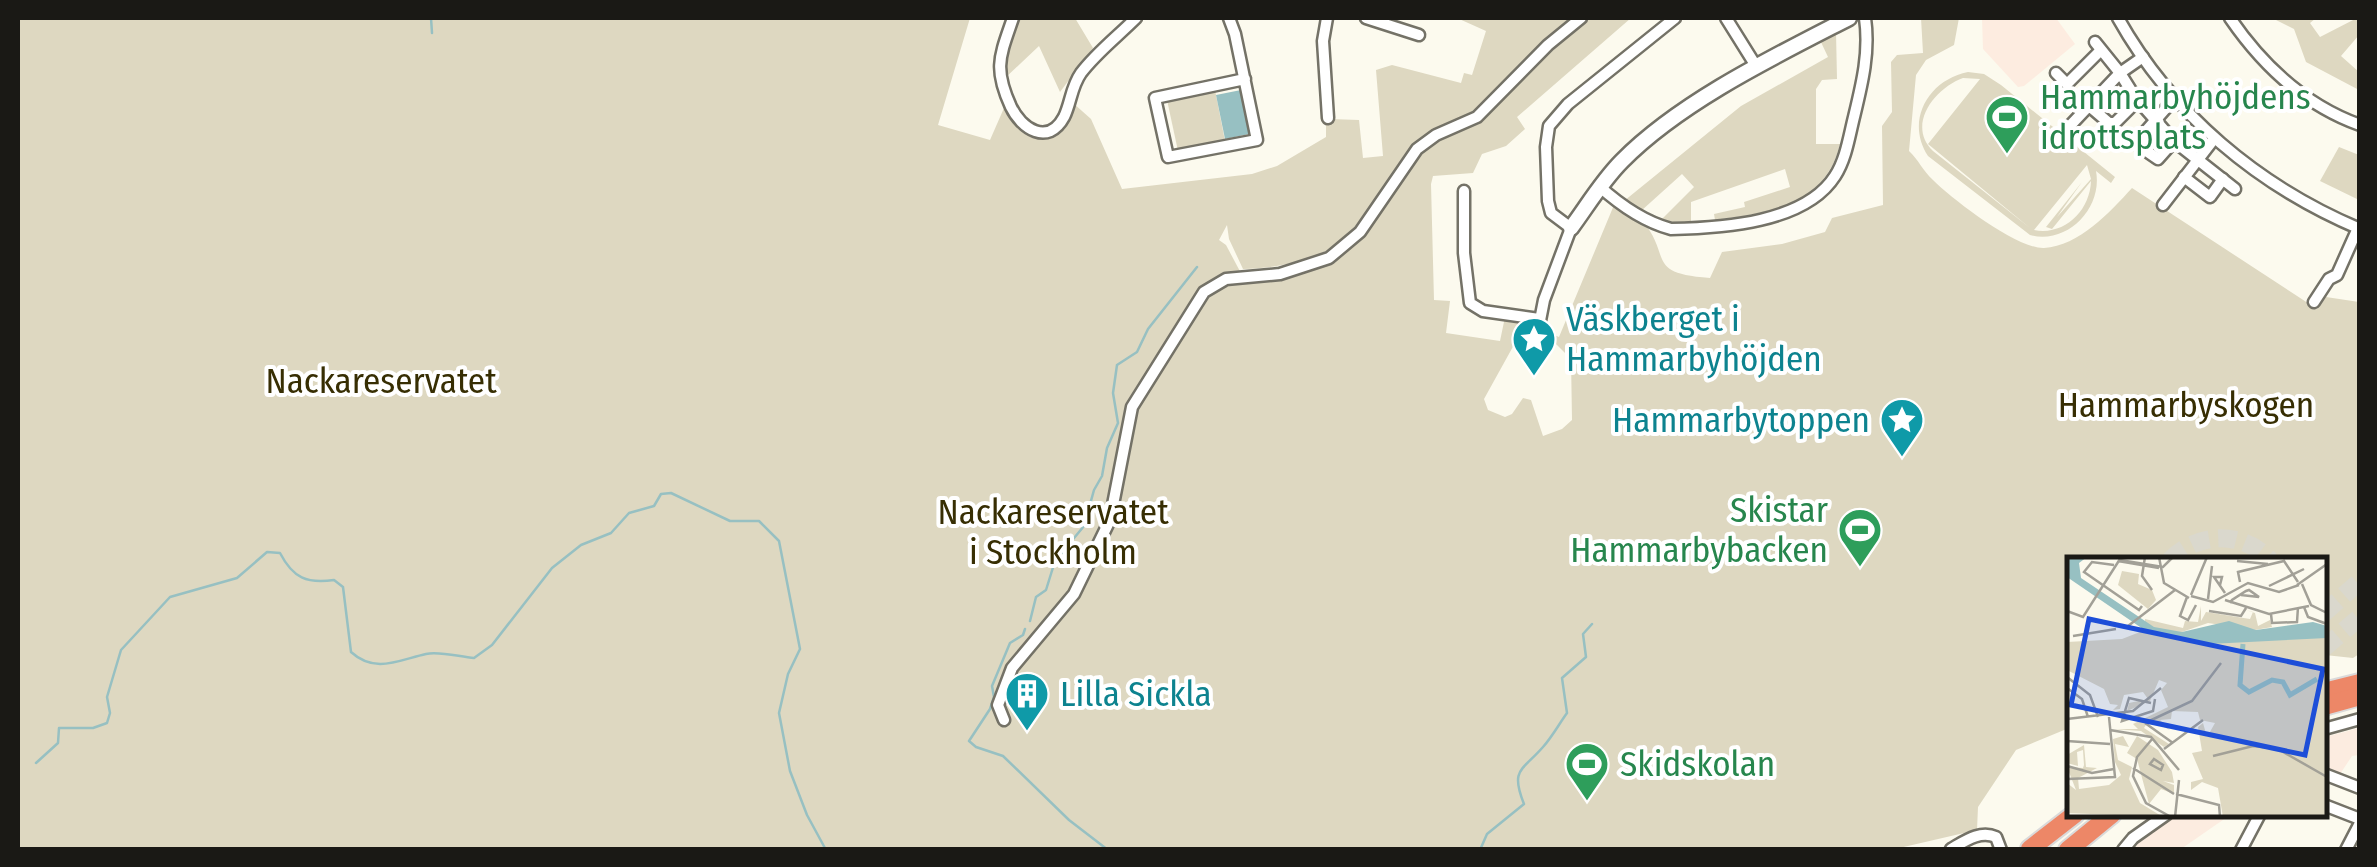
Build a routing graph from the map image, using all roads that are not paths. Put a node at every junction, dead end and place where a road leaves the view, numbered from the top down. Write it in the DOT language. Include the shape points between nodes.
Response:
graph roads {
  1 [pos="1014,18"];
  2 [pos="1136,18"];
  3 [pos="1229,18"];
  4 [pos="1327,18"];
  5 [pos="1366,18"];
  6 [pos="1582,18"];
  7 [pos="1674,18"];
  8 [pos="1726,18"];
  9 [pos="1848,18"];
  10 [pos="1865,18"];
  11 [pos="2118,18"];
  12 [pos="2230,18"];
  13 [pos="1420,35"];
  14 [pos="2142,58"];
  15 [pos="1756,66"];
  16 [pos="2120,72"];
  17 [pos="2056,73"];
  18 [pos="1245,80"];
  19 [pos="2135,98"];
  20 [pos="2174,98"];
  21 [pos="2088,105"];
  22 [pos="1328,118"];
  23 [pos="2156,120"];
  24 [pos="2360,125"];
  25 [pos="2064,131"];
  26 [pos="2214,139"];
  27 [pos="2174,141"];
  28 [pos="2197,158"];
  29 [pos="2184,177"];
  30 [pos="2223,179"];
  31 [pos="1599,186"];
  32 [pos="2235,189"];
  33 [pos="1464,191"];
  34 [pos="2163,206"];
  35 [pos="1571,228"];
  36 [pos="2359,229"];
  37 [pos="2314,302"];
  38 [pos="1540,319"];
  39 [pos="1536,346"];
  40 [pos="2360,683"];
  41 [pos="2327,691"];
  42 [pos="2360,696"];
  43 [pos="2327,705"];
  44 [pos="2360,719"];
  45 [pos="1004,720"];
  46 [pos="2327,728"];
  47 [pos="2327,775"];
  48 [pos="2360,788"];
  49 [pos="2327,806"];
  50 [pos="2072,817"];
  51 [pos="2111,817"];
  52 [pos="2163,817"];
  53 [pos="2258,817"];
  54 [pos="2360,821"];
  55 [pos="1951,849"];
  56 [pos="2030,849"];
  57 [pos="2001,850"];
  58 [pos="2068,850"];
  59 [pos="2123,850"];
  60 [pos="2241,850"];
  61 [pos="2346,850"];
  1 -- 2 [label="street" via="998,74 1017,119 1036,132 1062,120 1081,73"];
  3 -- 18 [label="street"];
  4 -- 22 [label="street"];
  5 -- 13 [label="street"];
  6 -- 45 [label="street" via="1477,117 1417,149 1360,232 1329,258 1280,274 1226,279 1204,292 1132,407 1110,520 1074,594 1012,668 998,705"];
  7 -- 35 [label="street" via="1549,126 1548,202"];
  8 -- 15 [label="street"];
  9 -- 15 [label="street"];
  10 -- 31 [label="street" via="1867,57 1843,160 1812,200 1782,215 1671,230"];
  11 -- 14 [label="street"];
  12 -- 24 [label="street" via="2292,88"];
  14 -- 16 [label="street"];
  14 -- 20 [label="street"];
  15 -- 31 [label="street" via="1674,120"];
  16 -- 17 [label="street" via="2098,47 2067,84"];
  16 -- 19 [label="street"];
  16 -- 21 [label="street"];
  18 -- 18 [label="street" via="1155,98 1168,157 1258,140"];
  19 -- 21 [label="street" via="2115,123"];
  19 -- 23 [label="street"];
  20 -- 23 [label="street"];
  20 -- 26 [label="street"];
  21 -- 25 [label="street"];
  23 -- 27 [label="street"];
  23 -- 27 [label="street" via="2138,146 2158,159"];
  26 -- 28 [label="street"];
  26 -- 36 [label="street" via="2298,198"];
  27 -- 28 [label="street"];
  28 -- 29 [label="street"];
  28 -- 30 [label="street"];
  29 -- 30 [label="street" via="2210,197"];
  29 -- 34 [label="street"];
  30 -- 32 [label="street"];
  31 -- 35 [label="street"];
  33 -- 38 [label="street" via="1470,304"];
  35 -- 38 [label="street"];
  36 -- 37 [label="street" via="2338,275"];
  38 -- 39 [label="street"];
  40 -- 41 [label="highway"];
  42 -- 43 [label="highway"];
  44 -- 46 [label="street"];
  47 -- 48 [label="street"];
  49 -- 54 [label="street"];
  50 -- 56 [label="highway"];
  51 -- 58 [label="highway"];
  52 -- 59 [label="street"];
  53 -- 60 [label="street"];
  54 -- 61 [label="street"];
  55 -- 57 [label="street" via="1991,834"];
}
